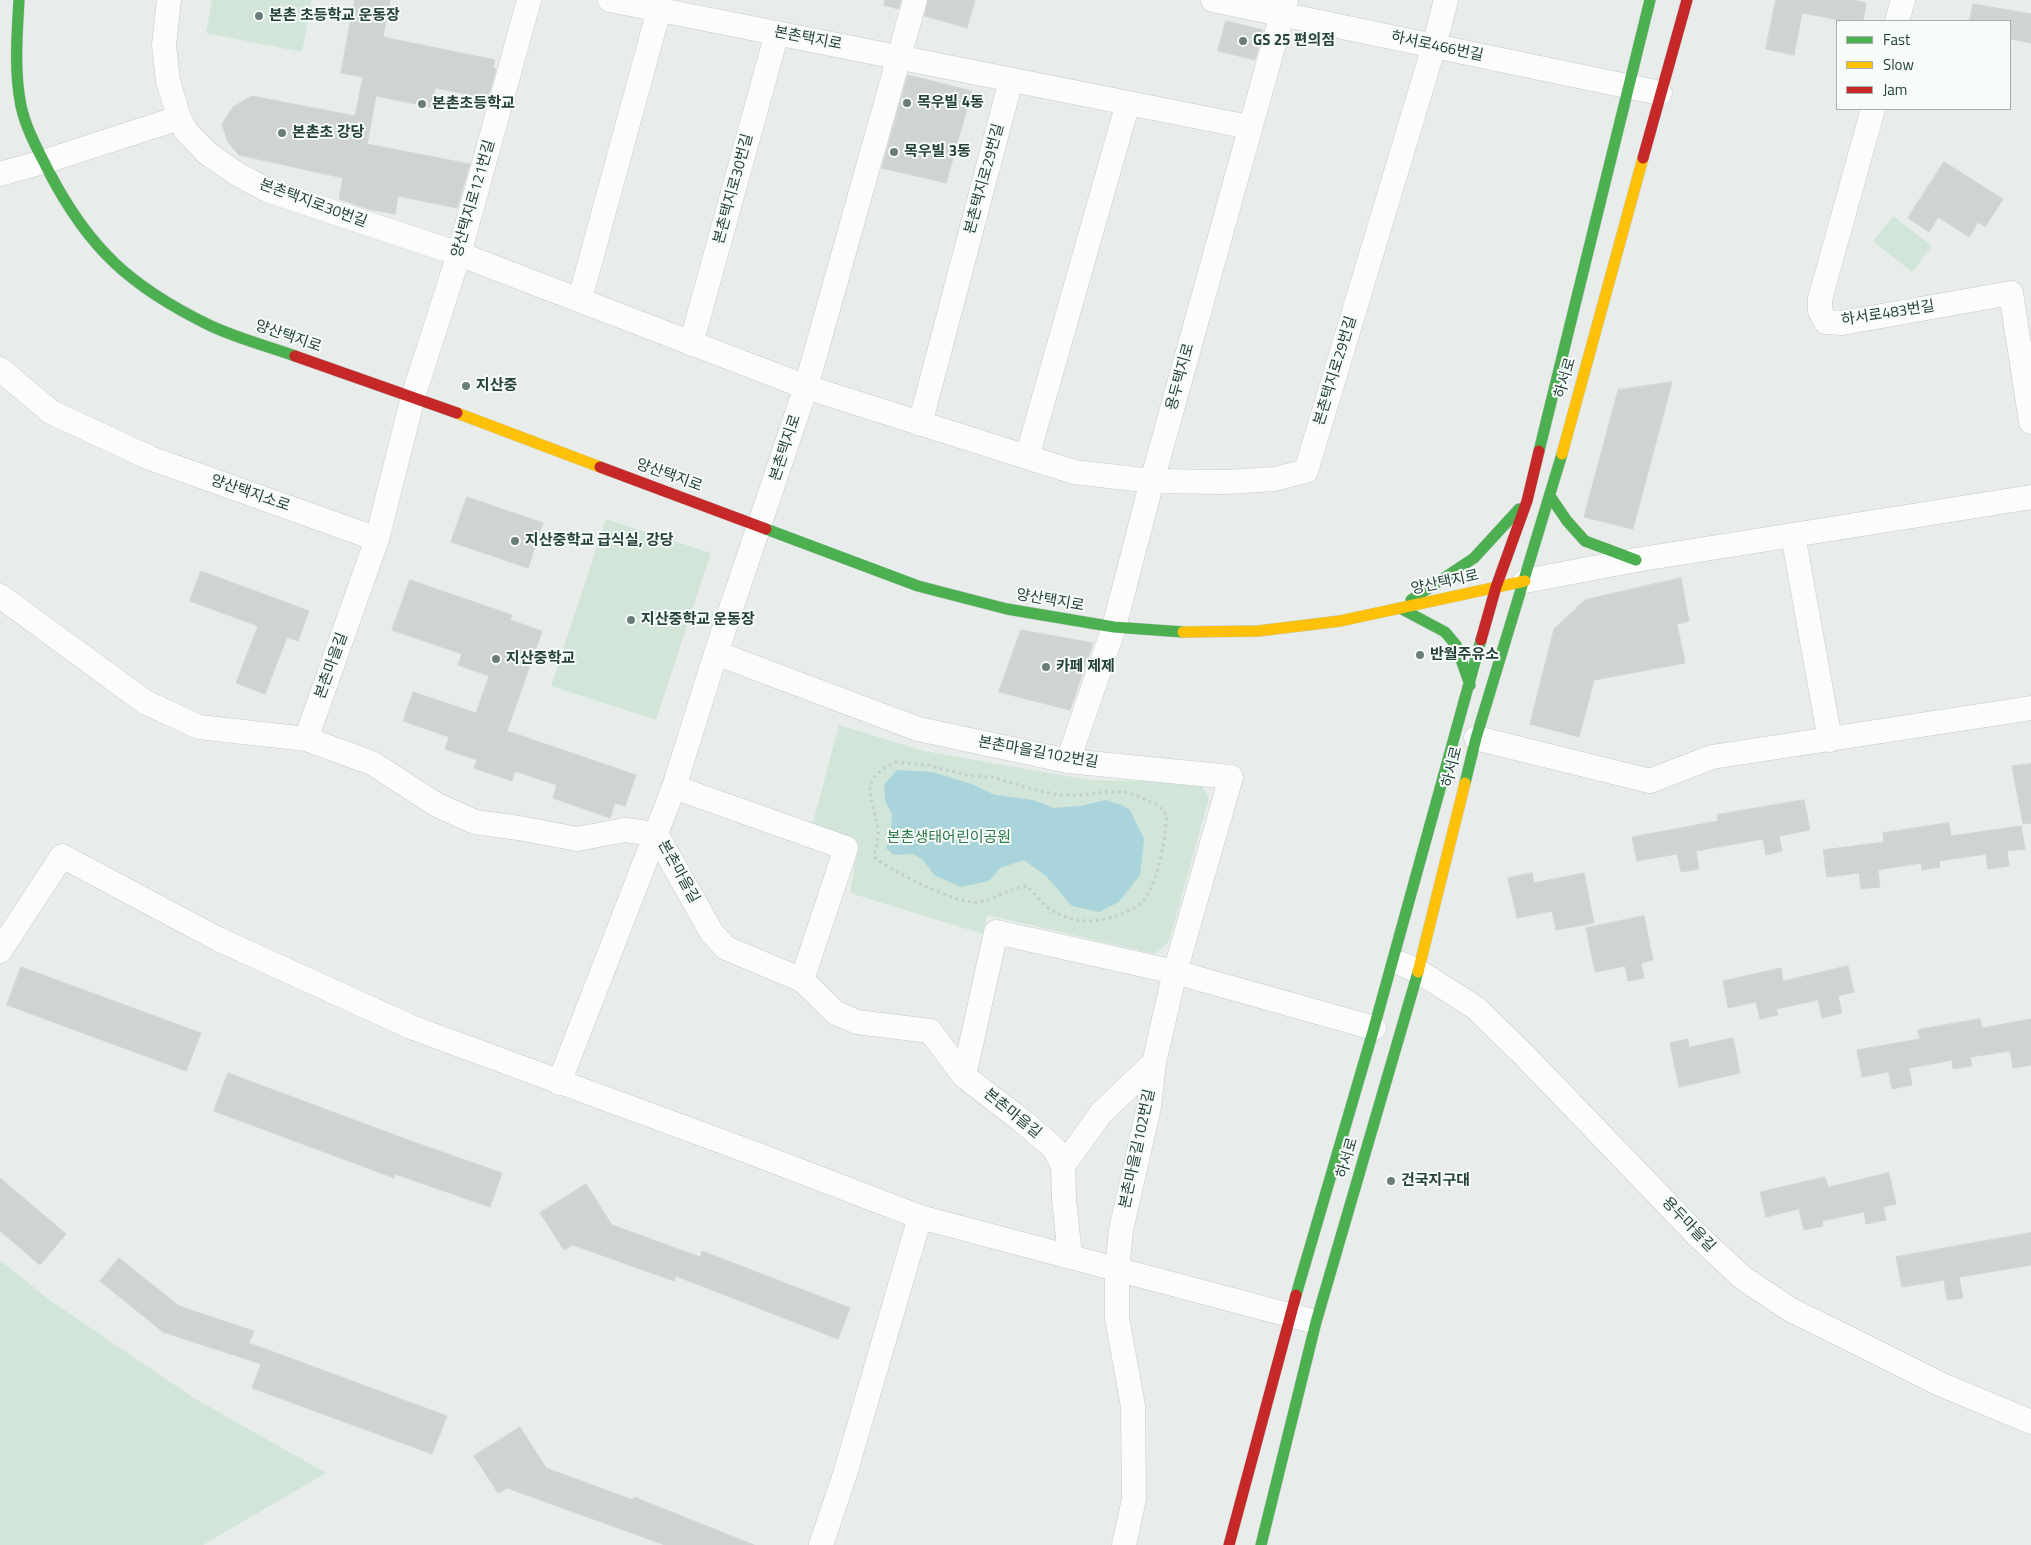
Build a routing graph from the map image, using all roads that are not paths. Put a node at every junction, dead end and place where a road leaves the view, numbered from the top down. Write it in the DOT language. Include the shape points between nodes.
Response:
graph roads {
  1 [pos="19,0"];
  2 [pos="169,0"];
  3 [pos="529,0"];
  4 [pos="610,0"];
  5 [pos="914,0"];
  6 [pos="1213,0"];
  7 [pos="1446,0"];
  8 [pos="1650,0"];
  9 [pos="1686,0"];
  10 [pos="1903,0"];
  11 [pos="1284,7"];
  12 [pos="659,10"];
  13 [pos="1897,20"];
  14 [pos="777,33"];
  15 [pos="1434,46"];
  16 [pos="899,57"];
  17 [pos="1011,80"];
  18 [pos="1627,86"];
  19 [pos="1660,93"];
  20 [pos="1128,103"];
  21 [pos="1873,110"];
  22 [pos="179,118"];
  23 [pos="1250,127"];
  24 [pos="43,162"];
  25 [pos="0,174"];
  26 [pos="459,254"];
  27 [pos="580,299"];
  28 [pos="692,344"];
  29 [pos="0,369"];
  30 [pos="806,387"];
  31 [pos="413,397"];
  32 [pos="2031,422"];
  33 [pos="920,424"];
  34 [pos="1027,458"];
  35 [pos="1152,481"];
  36 [pos="1550,496"];
  37 [pos="2031,497"];
  38 [pos="1527,501"];
  39 [pos="760,526"];
  40 [pos="1793,535"];
  41 [pos="378,539"];
  42 [pos="1636,560"];
  43 [pos="1525,581"];
  44 [pos="1496,587"];
  45 [pos="0,596"];
  46 [pos="1400,608"];
  47 [pos="1114,627"];
  48 [pos="716,653"];
  49 [pos="1470,685"];
  50 [pos="2031,708"];
  51 [pos="1476,738"];
  52 [pos="306,739"];
  53 [pos="1830,740"];
  54 [pos="1068,761"];
  55 [pos="674,787"];
  56 [pos="656,834"];
  57 [pos="0,951"];
  58 [pos="1393,961"];
  59 [pos="1418,971"];
  60 [pos="1175,972"];
  61 [pos="802,980"];
  62 [pos="1374,1028"];
  63 [pos="1154,1063"];
  64 [pos="964,1076"];
  65 [pos="559,1083"];
  66 [pos="1064,1166"];
  67 [pos="920,1217"];
  68 [pos="1070,1256"];
  69 [pos="1117,1269"];
  70 [pos="1290,1315"];
  71 [pos="1316,1322"];
  72 [pos="2031,1422"];
  73 [pos="821,1545"];
  74 [pos="1124,1545"];
  75 [pos="1229,1545"];
  76 [pos="1261,1545"];
  1 -- 24 [label="main road, 양산택지로" via="16,55 20,96 31,137"];
  2 -- 22 [label="street, 본촌택지로30번길" via="164,46 168,81"];
  3 -- 26 [label="street, 양산택지로121번길"];
  4 -- 12 [label="street"];
  5 -- 16 [label="street, 본촌택지로"];
  6 -- 11 [label="street, 하서로466번길"];
  7 -- 15 [label="street, 본촌택지로29번길"];
  8 -- 18 [label="main road, 하서로"];
  9 -- 19 [label="main road, 하서로"];
  10 -- 13 [label="street"];
  11 -- 15 [label="street, 하서로466번길"];
  11 -- 23 [label="street, 용두택지로"];
  12 -- 14 [label="street, 본촌택지로"];
  12 -- 27 [label="street"];
  14 -- 16 [label="street, 본촌택지로"];
  14 -- 28 [label="street, 본촌택지로30번길"];
  15 -- 18 [label="street, 하서로466번길"];
  15 -- 35 [label="street, 본촌택지로29번길" via="1306,471 1275,479"];
  16 -- 17 [label="street, 본촌택지로"];
  16 -- 30 [label="street, 본촌택지로"];
  17 -- 20 [label="street, 본촌택지로"];
  17 -- 33 [label="street, 본촌택지로29번길"];
  18 -- 19 [label="street, 하서로466번길"];
  18 -- 38 [label="main road, 하서로"];
  19 -- 36 [label="main road, 하서로"];
  20 -- 23 [label="street"];
  20 -- 34 [label="street"];
  21 -- 32 [label="street, 하서로483번길" via="1820,299 1820,311 1826,322 1842,323 2011,292"];
  22 -- 24 [label="street"];
  22 -- 26 [label="street, 본촌택지로30번길" via="186,131 207,153 267,190"];
  23 -- 35 [label="street, 용두택지로"];
  24 -- 25 [label="street"];
  24 -- 31 [label="main road, 양산택지로" via="66,204 93,241 124,273 158,297 211,326"];
  26 -- 27 [label="street, 본촌택지로30번길"];
  26 -- 31 [label="street, 양산택지로121번길"];
  27 -- 28 [label="street, 본촌택지로30번길"];
  28 -- 30 [label="street, 본촌택지로30번길"];
  29 -- 41 [label="street, 양산택지소로" via="51,412 150,458"];
  30 -- 33 [label="street, 본촌택지로29번길"];
  30 -- 39 [label="street, 본촌택지로"];
  31 -- 39 [label="main road, 양산택지로"];
  31 -- 41 [label="street"];
  33 -- 34 [label="street, 본촌택지로29번길"];
  34 -- 35 [label="street, 본촌택지로29번길" via="1074,472"];
  35 -- 47 [label="street, 용두택지로"];
  36 -- 42 [label="main road" via="1585,541"];
  36 -- 43 [label="main road, 하서로"];
  37 -- 40 [label="street"];
  38 -- 44 [label="main road, 하서로"];
  38 -- 46 [label="main road" via="1474,558"];
  39 -- 47 [label="main road, 양산택지로" via="918,586 1007,609"];
  39 -- 48 [label="street, 본촌택지로"];
  40 -- 42 [label="street"];
  40 -- 53 [label="street"];
  41 -- 52 [label="street, 본촌마을길"];
  42 -- 43 [label="street"];
  43 -- 44 [label="main road, 양산택지로"];
  43 -- 51 [label="main road, 하서로"];
  44 -- 46 [label="main road, 양산택지로"];
  44 -- 49 [label="main road, 하서로"];
  45 -- 52 [label="street" via="145,702 199,727"];
  46 -- 47 [label="main road, 양산택지로" via="1340,621 1258,630 1171,632"];
  46 -- 49 [label="main road" via="1445,632 1456,645"];
  47 -- 54 [label="street, 용두택지로"];
  48 -- 54 [label="street, 본촌마을길102번길" via="918,729"];
  48 -- 55 [label="street, 본촌택지로"];
  49 -- 58 [label="main road, 하서로"];
  50 -- 53 [label="street"];
  51 -- 53 [label="street" via="1650,781 1712,757"];
  51 -- 59 [label="main road, 하서로"];
  52 -- 56 [label="street, 본촌마을길" via="372,763 437,805 474,822 577,839 625,830"];
  54 -- 60 [label="street, 본촌마을길102번길" via="1231,776"];
  55 -- 56 [label="street, 본촌택지로"];
  55 -- 61 [label="street" via="846,848"];
  56 -- 61 [label="street, 본촌마을길" via="712,934 726,948"];
  56 -- 65 [label="street, 본촌택지로"];
  57 -- 65 [label="street" via="62,856 218,939 411,1028"];
  58 -- 59 [label="street, 용두마을길"];
  58 -- 62 [label="main road, 하서로"];
  59 -- 71 [label="main road, 하서로"];
  59 -- 72 [label="street, 용두마을길" via="1476,1008 1743,1278 1792,1310 1940,1384"];
  60 -- 62 [label="street"];
  60 -- 63 [label="street, 본촌마을길102번길"];
  60 -- 64 [label="street" via="996,932"];
  61 -- 64 [label="street, 본촌마을길" via="836,1013 857,1022 930,1031"];
  62 -- 70 [label="main road, 하서로"];
  63 -- 66 [label="street" via="1102,1112"];
  63 -- 69 [label="street, 본촌마을길102번길" via="1149,1107 1121,1230"];
  64 -- 66 [label="street, 본촌마을길" via="1054,1148"];
  65 -- 67 [label="street"];
  66 -- 68 [label="street"];
  67 -- 68 [label="street"];
  67 -- 73 [label="street"];
  68 -- 69 [label="street"];
  69 -- 70 [label="street"];
  69 -- 74 [label="street" via="1118,1318 1133,1406 1134,1500"];
  70 -- 71 [label="street"];
  70 -- 75 [label="main road, 하서로"];
  71 -- 76 [label="main road, 하서로"];
}
